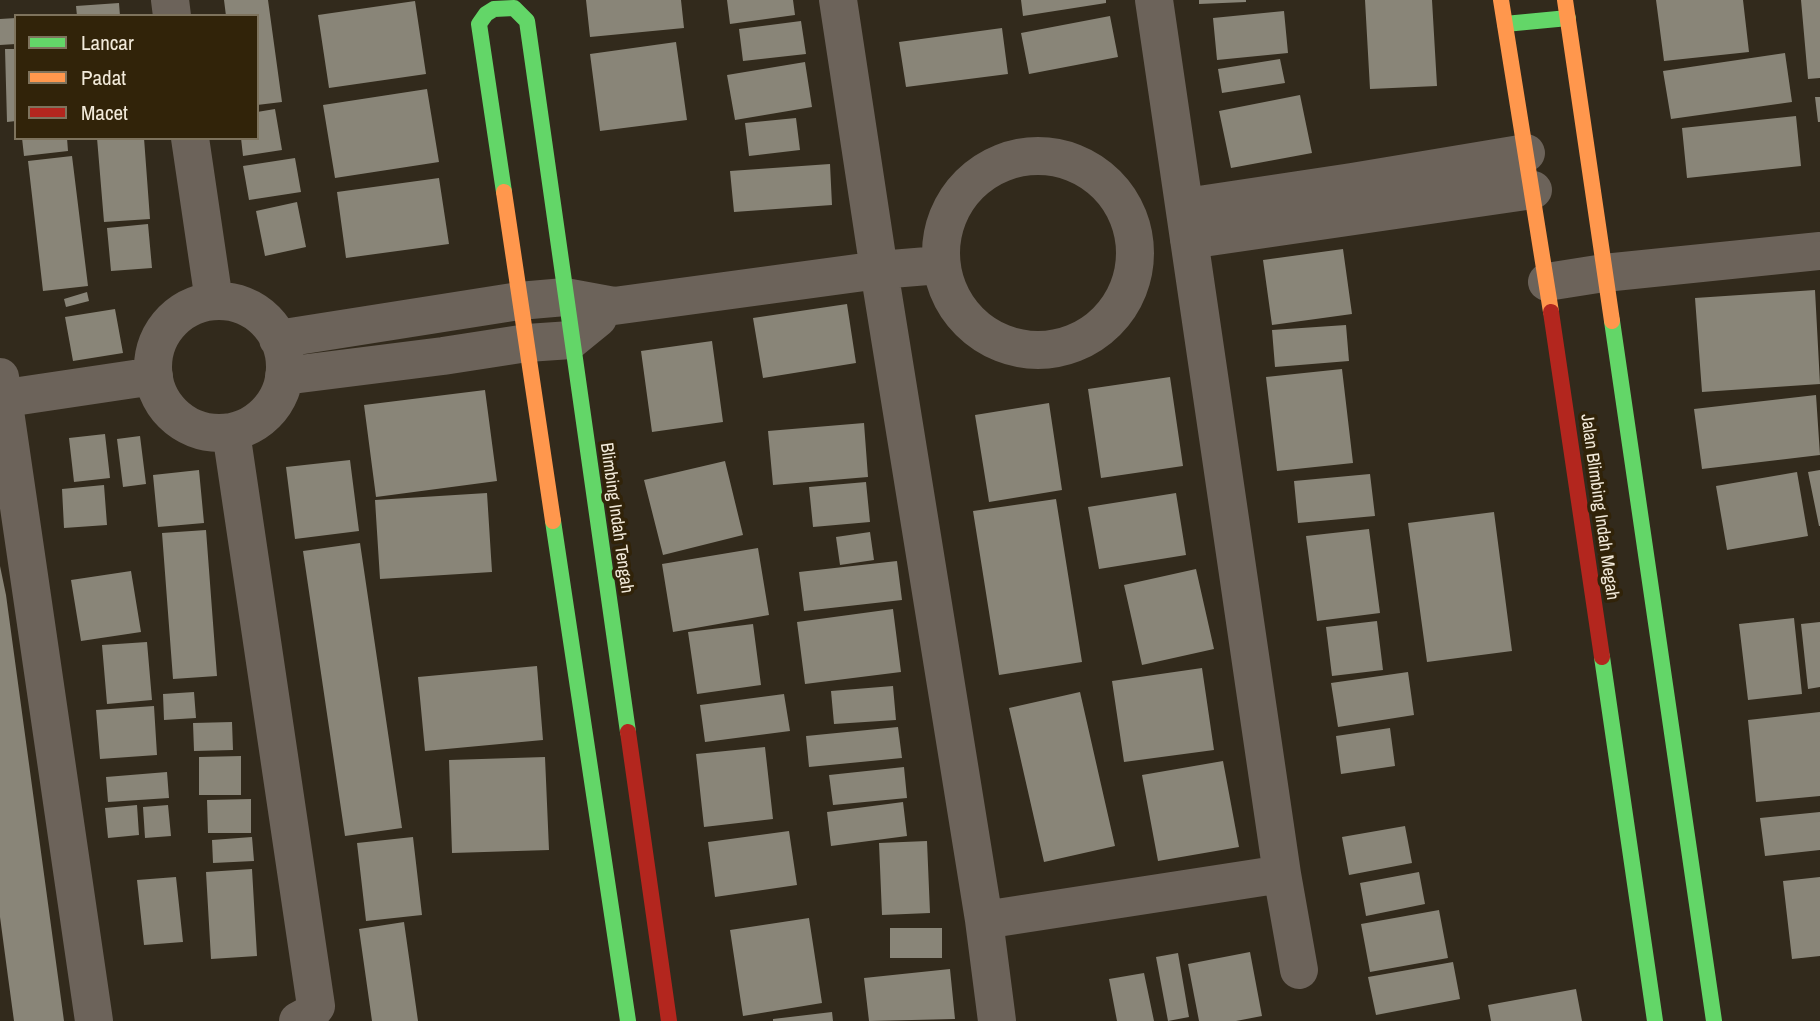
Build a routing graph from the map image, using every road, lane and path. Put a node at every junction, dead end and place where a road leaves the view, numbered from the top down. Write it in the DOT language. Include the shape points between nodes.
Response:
graph roads {
  1 [pos="838,0"];
  2 [pos="1154,0"];
  3 [pos="1501,0"];
  4 [pos="1565,0"];
  5 [pos="1568,18"];
  6 [pos="1505,24"];
  7 [pos="190,140"];
  8 [pos="1529,171"];
  9 [pos="1188,224"];
  10 [pos="1135,234"];
  11 [pos="1820,251"];
  12 [pos="940,265"];
  13 [pos="879,270"];
  14 [pos="1604,273"];
  15 [pos="1547,282"];
  16 [pos="565,297"];
  17 [pos="214,301"];
  18 [pos="519,302"];
  19 [pos="614,306"];
  20 [pos="278,339"];
  21 [pos="571,340"];
  22 [pos="527,343"];
  23 [pos="154,376"];
  24 [pos="284,376"];
  25 [pos="1,391"];
  26 [pos="231,432"];
  27 [pos="1282,874"];
  28 [pos="984,920"];
  29 [pos="1299,970"];
  30 [pos="93,1021"];
  31 [pos="298,1021"];
  32 [pos="628,1021"];
  33 [pos="669,1021"];
  34 [pos="997,1021"];
  35 [pos="1656,1021"];
  36 [pos="1714,1021"];
  1 -- 13 [label="street"];
  2 -- 9 [label="street"];
  3 -- 6 [label="street, Jalan Blimbing Indah Megah"];
  4 -- 5 [label="street"];
  5 -- 6 [label="street"];
  5 -- 14 [label="street"];
  6 -- 8 [label="street, Jalan Blimbing Indah Megah"];
  7 -- 17 [label="street"];
  8 -- 9 [label="street"];
  8 -- 15 [label="street, Jalan Blimbing Indah Megah"];
  9 -- 10 [label="street"];
  9 -- 27 [label="street"];
  10 -- 12 [label="street" via="1117,194 1083,165 1041,154 997,162 962,190 943,229"];
  10 -- 12 [label="street" via="1135,268 1124,300 1103,327 1075,344 1041,351 1008,346 978,330 955,304"];
  11 -- 14 [label="street"];
  12 -- 13 [label="street"];
  13 -- 19 [label="street"];
  13 -- 28 [label="street"];
  14 -- 15 [label="street"];
  14 -- 36 [label="street"];
  15 -- 35 [label="street, Jalan Blimbing Indah Megah"];
  16 -- 18 [label="street"];
  16 -- 18 [label="street, Blimbing Indah Tengah" via="527,21 511,8 489,12 480,24"];
  16 -- 19 [label="street"];
  16 -- 21 [label="street, Blimbing Indah Tengah"];
  17 -- 20 [label="street" via="248,307"];
  17 -- 23 [label="street" via="193,306 175,318 154,356"];
  18 -- 20 [label="street"];
  18 -- 22 [label="street"];
  19 -- 21 [label="street"];
  20 -- 24 [label="street"];
  21 -- 22 [label="street"];
  21 -- 33 [label="street, Blimbing Indah Tengah"];
  22 -- 24 [label="street"];
  22 -- 32 [label="street"];
  23 -- 25 [label="street"];
  23 -- 26 [label="street" via="160,397 190,426"];
  24 -- 26 [label="street" via="268,412"];
  25 -- 30 [label="street"];
  26 -- 31 [label="street" via="316,1006"];
  27 -- 28 [label="street"];
  27 -- 29 [label="street"];
  28 -- 34 [label="street"];
}
